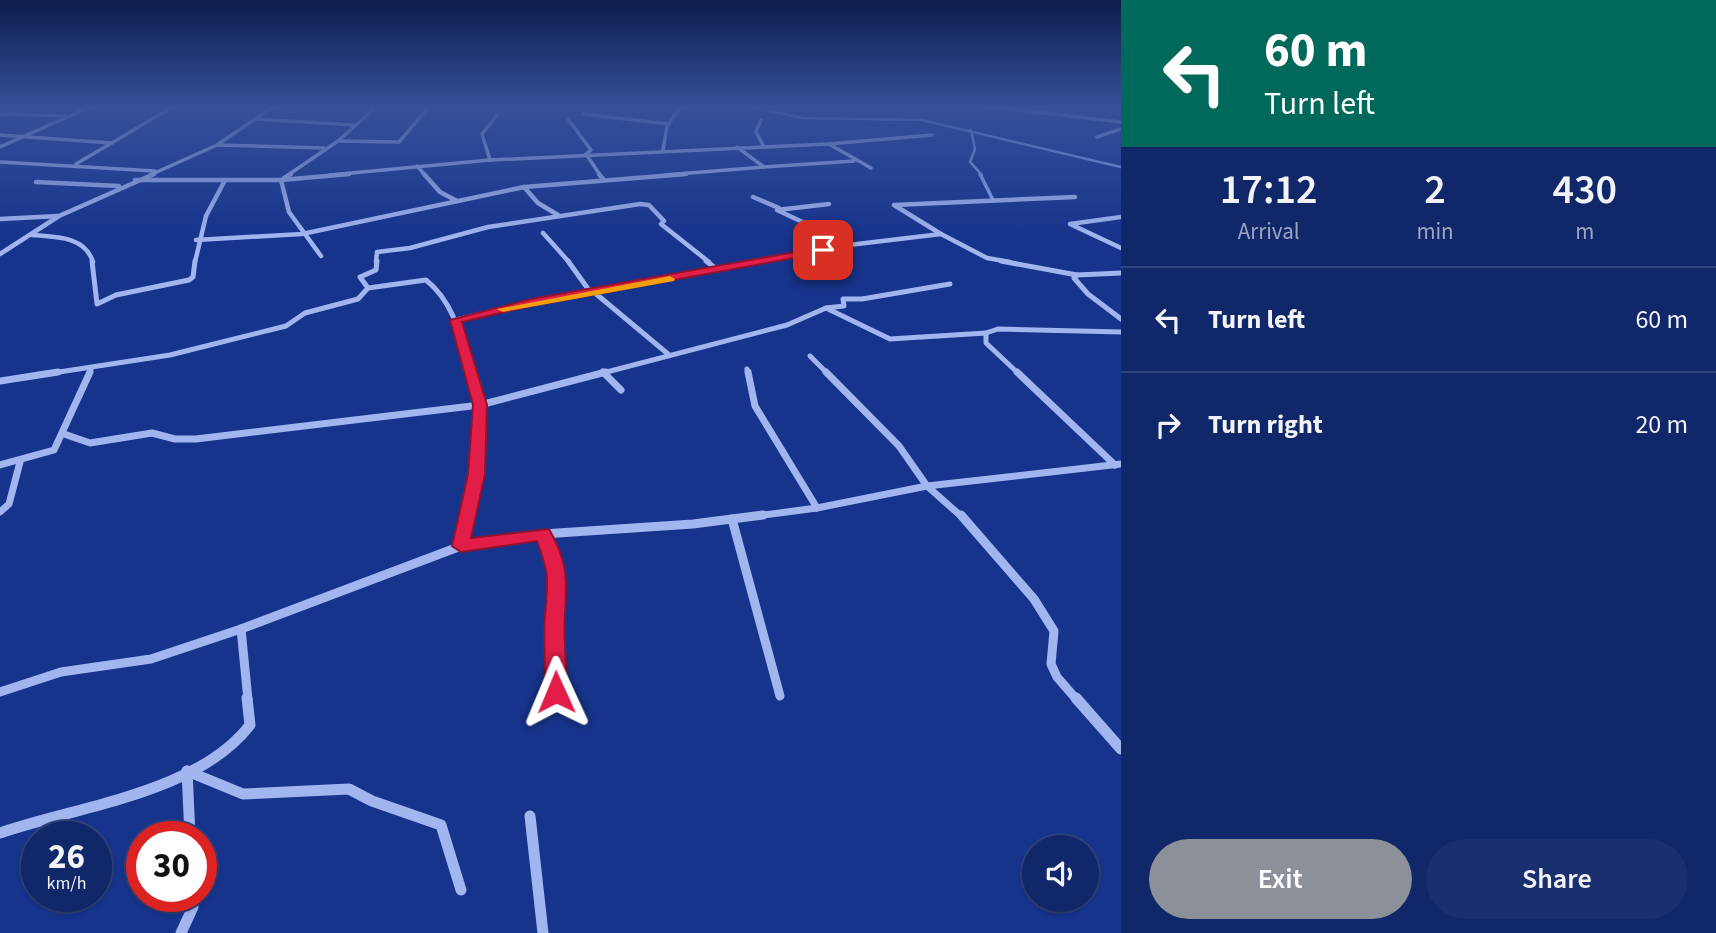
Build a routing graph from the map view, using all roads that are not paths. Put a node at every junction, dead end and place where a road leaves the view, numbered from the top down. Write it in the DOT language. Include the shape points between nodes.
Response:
graph roads {
  1 [pos="101,150"];
  2 [pos="206,150"];
  3 [pos="324,150"];
  4 [pos="487,150"];
  5 [pos="591,150"];
  6 [pos="663,150"];
  7 [pos="674,150"];
  8 [pos="740,150"];
  9 [pos="836,150"];
  10 [pos="586,154"];
  11 [pos="490,160"];
  12 [pos="854,161"];
  13 [pos="0,162"];
  14 [pos="72,166"];
  15 [pos="417,166"];
  16 [pos="764,167"];
  17 [pos="871,168"];
  18 [pos="156,171"];
  19 [pos="604,179"];
  20 [pos="135,180"];
  21 [pos="281,180"];
  22 [pos="36,182"];
  23 [pos="224,182"];
  24 [pos="120,186"];
  25 [pos="524,187"];
  26 [pos="753,197"];
  27 [pos="1075,197"];
  28 [pos="458,201"];
  29 [pos="829,204"];
  30 [pos="779,208"];
  31 [pos="558,215"];
  32 [pos="59,216"];
  33 [pos="1121,216"];
  34 [pos="0,219"];
  35 [pos="543,233"];
  36 [pos="302,234"];
  37 [pos="941,234"];
  38 [pos="32,236"];
  39 [pos="196,240"];
  40 [pos="849,244"];
  41 [pos="1121,248"];
  42 [pos="0,254"];
  43 [pos="321,256"];
  44 [pos="718,270"];
  45 [pos="1121,273"];
  46 [pos="1077,275"];
  47 [pos="950,284"];
  48 [pos="368,288"];
  49 [pos="593,293"];
  50 [pos="825,308"];
  51 [pos="456,320"];
  52 [pos="1121,320"];
  53 [pos="1121,332"];
  54 [pos="986,333"];
  55 [pos="668,354"];
  56 [pos="810,356"];
  57 [pos="91,369"];
  58 [pos="747,369"];
  59 [pos="603,372"];
  60 [pos="0,381"];
  61 [pos="621,390"];
  62 [pos="480,405"];
  63 [pos="64,434"];
  64 [pos="20,462"];
  65 [pos="1118,464"];
  66 [pos="0,465"];
  67 [pos="927,486"];
  68 [pos="817,508"];
  69 [pos="0,512"];
  70 [pos="732,519"];
  71 [pos="543,534"];
  72 [pos="461,546"];
  73 [pos="241,629"];
  74 [pos="0,692"];
  75 [pos="556,692"];
  76 [pos="780,696"];
  77 [pos="1121,749"];
  78 [pos="187,771"];
  79 [pos="530,816"];
  80 [pos="189,821"];
  81 [pos="0,833"];
  82 [pos="461,890"];
  83 [pos="190,912"];
  84 [pos="181,933"];
  85 [pos="543,933"];
  1 -- 14 [label="street"];
  2 -- 18 [label="street"];
  3 -- 21 [label="street"];
  4 -- 11 [label="street"];
  5 -- 10 [label="street"];
  6 -- 7 [label="street"];
  6 -- 10 [label="street"];
  8 -- 16 [label="street"];
  9 -- 12 [label="street"];
  10 -- 11 [label="street"];
  10 -- 19 [label="street"];
  11 -- 15 [label="street"];
  12 -- 16 [label="street"];
  12 -- 17 [label="street"];
  13 -- 14 [label="street"];
  14 -- 18 [label="street"];
  15 -- 21 [label="street"];
  15 -- 28 [label="street" via="440,192"];
  16 -- 19 [label="street"];
  18 -- 20 [label="street"];
  19 -- 25 [label="street"];
  20 -- 23 [label="street"];
  20 -- 24 [label="street"];
  21 -- 23 [label="street"];
  21 -- 36 [label="street" via="285,205"];
  22 -- 24 [label="street"];
  23 -- 39 [label="street"];
  24 -- 32 [label="street"];
  25 -- 28 [label="street"];
  25 -- 31 [label="street"];
  26 -- 30 [label="street"];
  27 -- 37 [label="street" via="892,206"];
  28 -- 36 [label="street"];
  29 -- 30 [label="street"];
  30 -- 40 [label="street" via="779,212"];
  31 -- 44 [label="street" via="649,205 664,221 661,224"];
  31 -- 48 [label="street" via="377,252 376,270 360,277"];
  32 -- 34 [label="street"];
  32 -- 38 [label="street"];
  33 -- 41 [label="street" via="1070,224"];
  35 -- 49 [label="street"];
  36 -- 39 [label="street"];
  36 -- 43 [label="street"];
  37 -- 40 [label="street"];
  37 -- 46 [label="street" via="987,258"];
  38 -- 39 [label="street" via="67,238 82,245 96,264 97,304 116,295 193,277"];
  38 -- 42 [label="street"];
  40 -- 44 [label="street"];
  44 -- 49 [label="street"];
  45 -- 46 [label="street"];
  46 -- 52 [label="street" via="1074,278 1088,294"];
  47 -- 50 [label="street" via="843,299 844,306"];
  48 -- 51 [label="street" via="426,280 440,291"];
  48 -- 57 [label="street" via="358,299 305,313 286,326"];
  49 -- 51 [label="street"];
  49 -- 55 [label="street"];
  50 -- 54 [label="street" via="890,339"];
  50 -- 55 [label="street" via="788,325"];
  51 -- 62 [label="street"];
  53 -- 54 [label="street" via="998,329"];
  54 -- 65 [label="street" via="986,343"];
  55 -- 59 [label="street"];
  56 -- 67 [label="street" via="899,446"];
  57 -- 60 [label="street"];
  57 -- 63 [label="street"];
  58 -- 68 [label="street" via="755,406"];
  59 -- 61 [label="street"];
  59 -- 62 [label="street"];
  62 -- 63 [label="street" via="196,439 152,433 90,443"];
  62 -- 72 [label="street" via="477,474"];
  63 -- 64 [label="street" via="54,450"];
  64 -- 66 [label="street"];
  64 -- 69 [label="street" via="9,504"];
  65 -- 67 [label="street"];
  67 -- 68 [label="street"];
  67 -- 77 [label="street" via="951,504 1034,600 1054,631 1051,664 1057,677"];
  68 -- 70 [label="street"];
  70 -- 71 [label="street"];
  70 -- 76 [label="street"];
  71 -- 72 [label="street"];
  71 -- 75 [label="street" via="559,590"];
  72 -- 73 [label="street"];
  73 -- 74 [label="street" via="151,659 61,673"];
  73 -- 78 [label="street" via="250,725 244,739 225,755"];
  78 -- 80 [label="street"];
  78 -- 81 [label="street" via="162,785"];
  78 -- 82 [label="street" via="243,794 349,789 372,802 441,825"];
  79 -- 85 [label="street"];
  83 -- 84 [label="street"];
}
